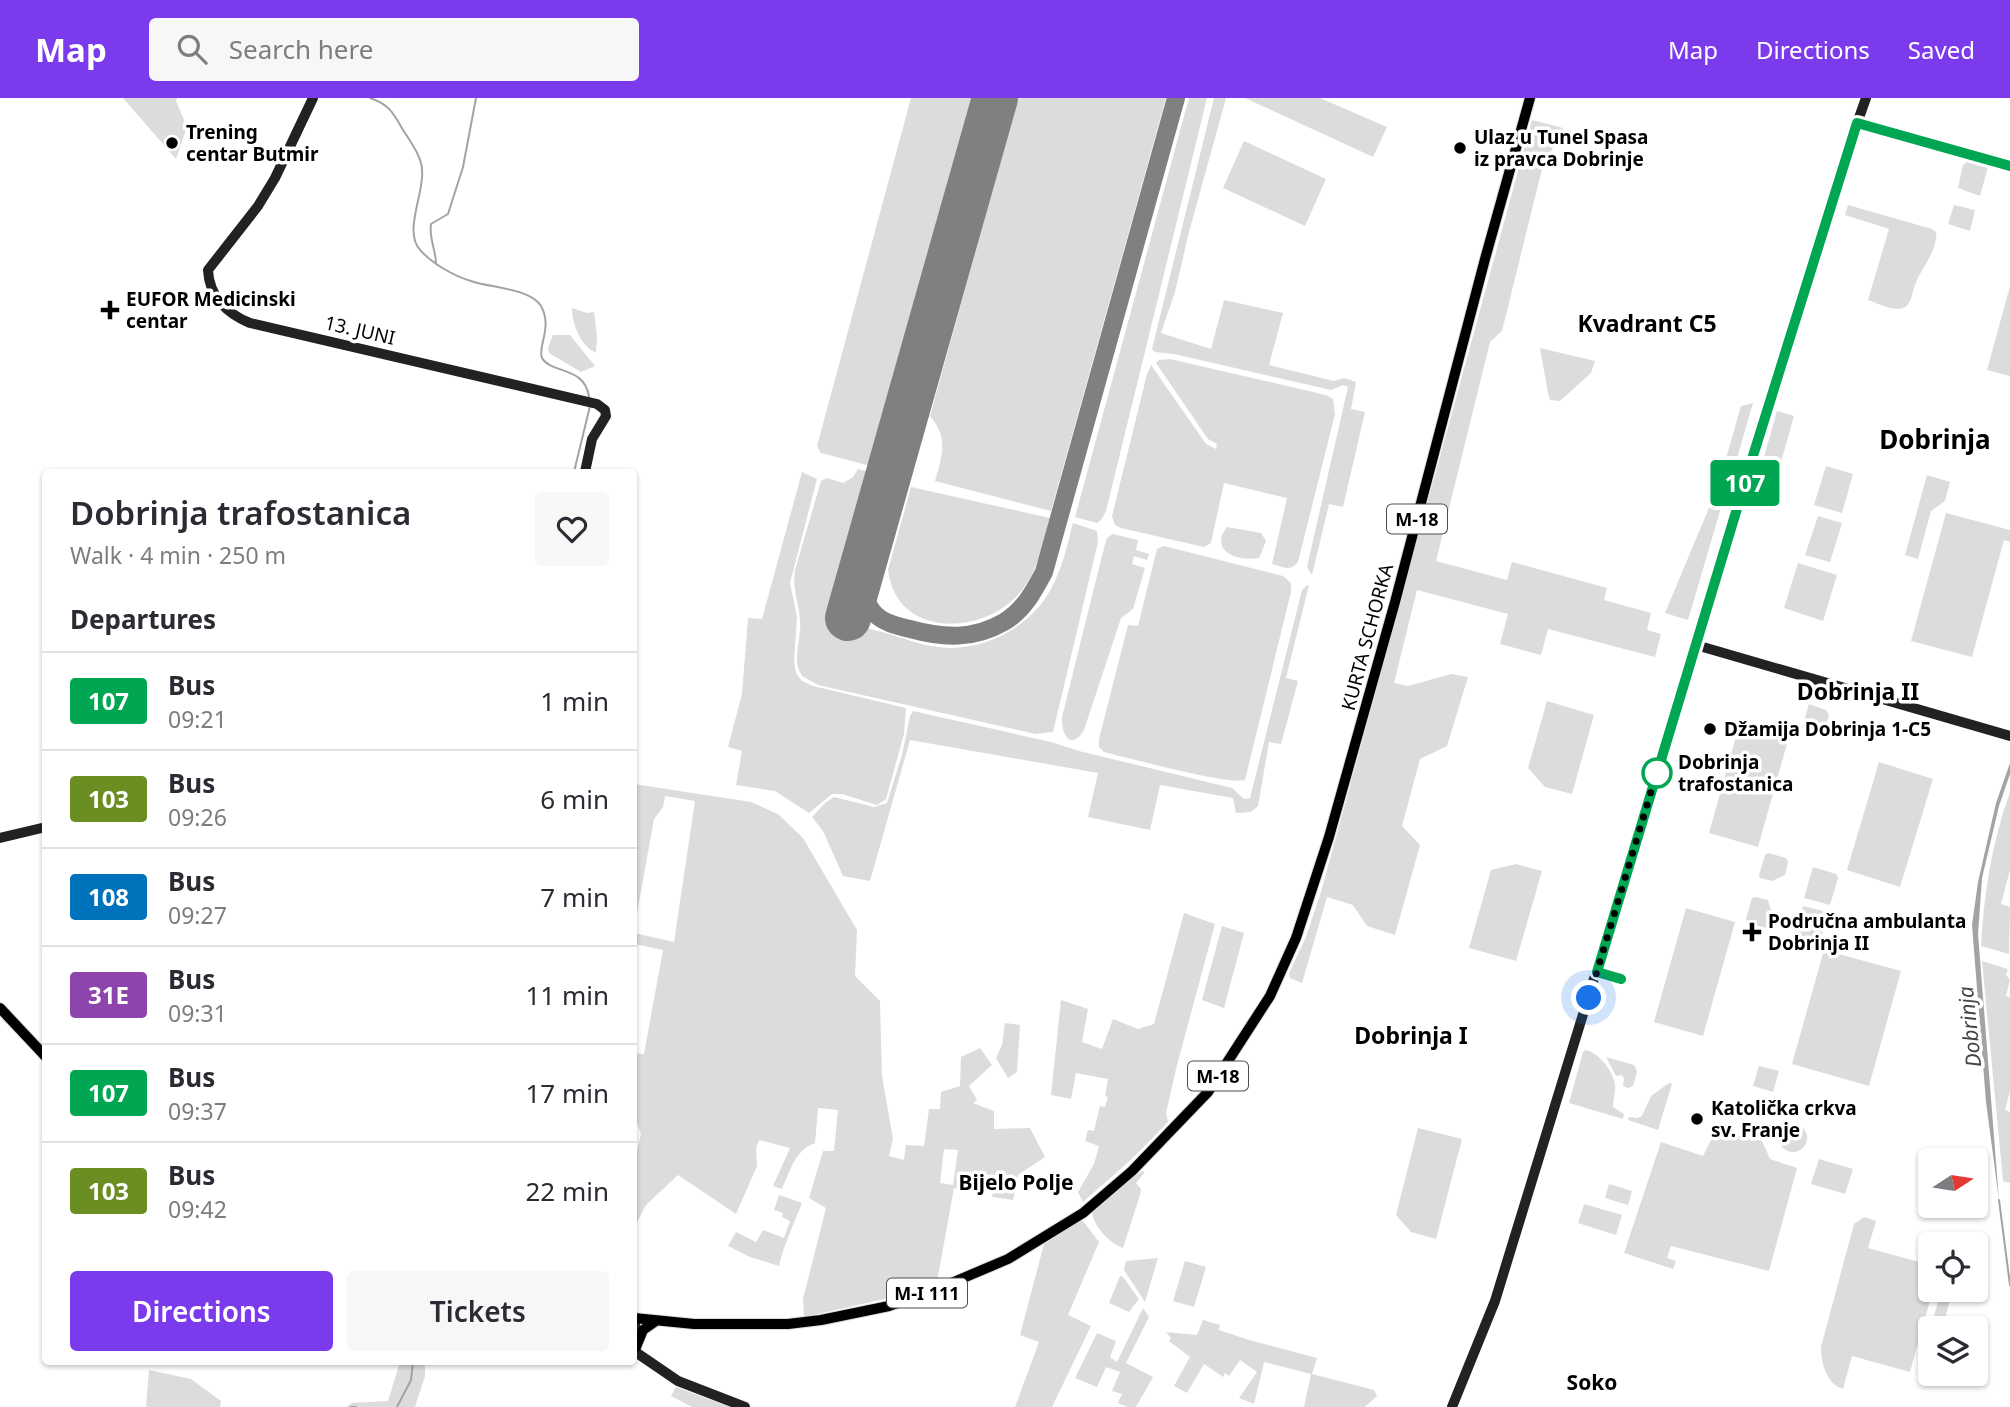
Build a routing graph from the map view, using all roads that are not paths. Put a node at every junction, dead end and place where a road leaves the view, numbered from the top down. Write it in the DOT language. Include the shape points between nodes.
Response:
graph roads {
  1 [pos="313,98"];
  2 [pos="1530,98"];
  3 [pos="1866,98"];
  4 [pos="1857,123"];
  5 [pos="2010,166"];
  6 [pos="586,469"];
  7 [pos="1696,645"];
  8 [pos="2010,736"];
  9 [pos="42,828"];
  10 [pos="0,838"];
  11 [pos="0,1008"];
  12 [pos="42,1053"];
  13 [pos="1156,1147"];
  14 [pos="637,1319"];
  15 [pos="656,1321"];
  16 [pos="637,1345"];
  17 [pos="637,1352"];
  18 [pos="745,1407"];
  19 [pos="1452,1407"];
  1 -- 6 [label="street, 13. JUNI" via="258,206 208,270 209,282 225,309 250,323 601,407 606,416 593,439"];
  2 -- 13 [label="main road, KURTA SCHORKA / M-18" via="1395,602 1296,938 1270,996 1208,1092"];
  3 -- 4 [label="street"];
  4 -- 5 [label="street"];
  4 -- 7 [label="street"];
  7 -- 8 [label="street"];
  7 -- 19 [label="street" via="1510,1252"];
  9 -- 10 [label="street"];
  11 -- 12 [label="main road"];
  13 -- 15 [label="main road, M-I 111" via="1083,1213 1049,1235 975,1274 889,1306 768,1325"];
  14 -- 15 [label="main road, M-I 111"];
  15 -- 16 [label="main road" via="641,1333"];
  17 -- 18 [label="street" via="678,1381"];
}
